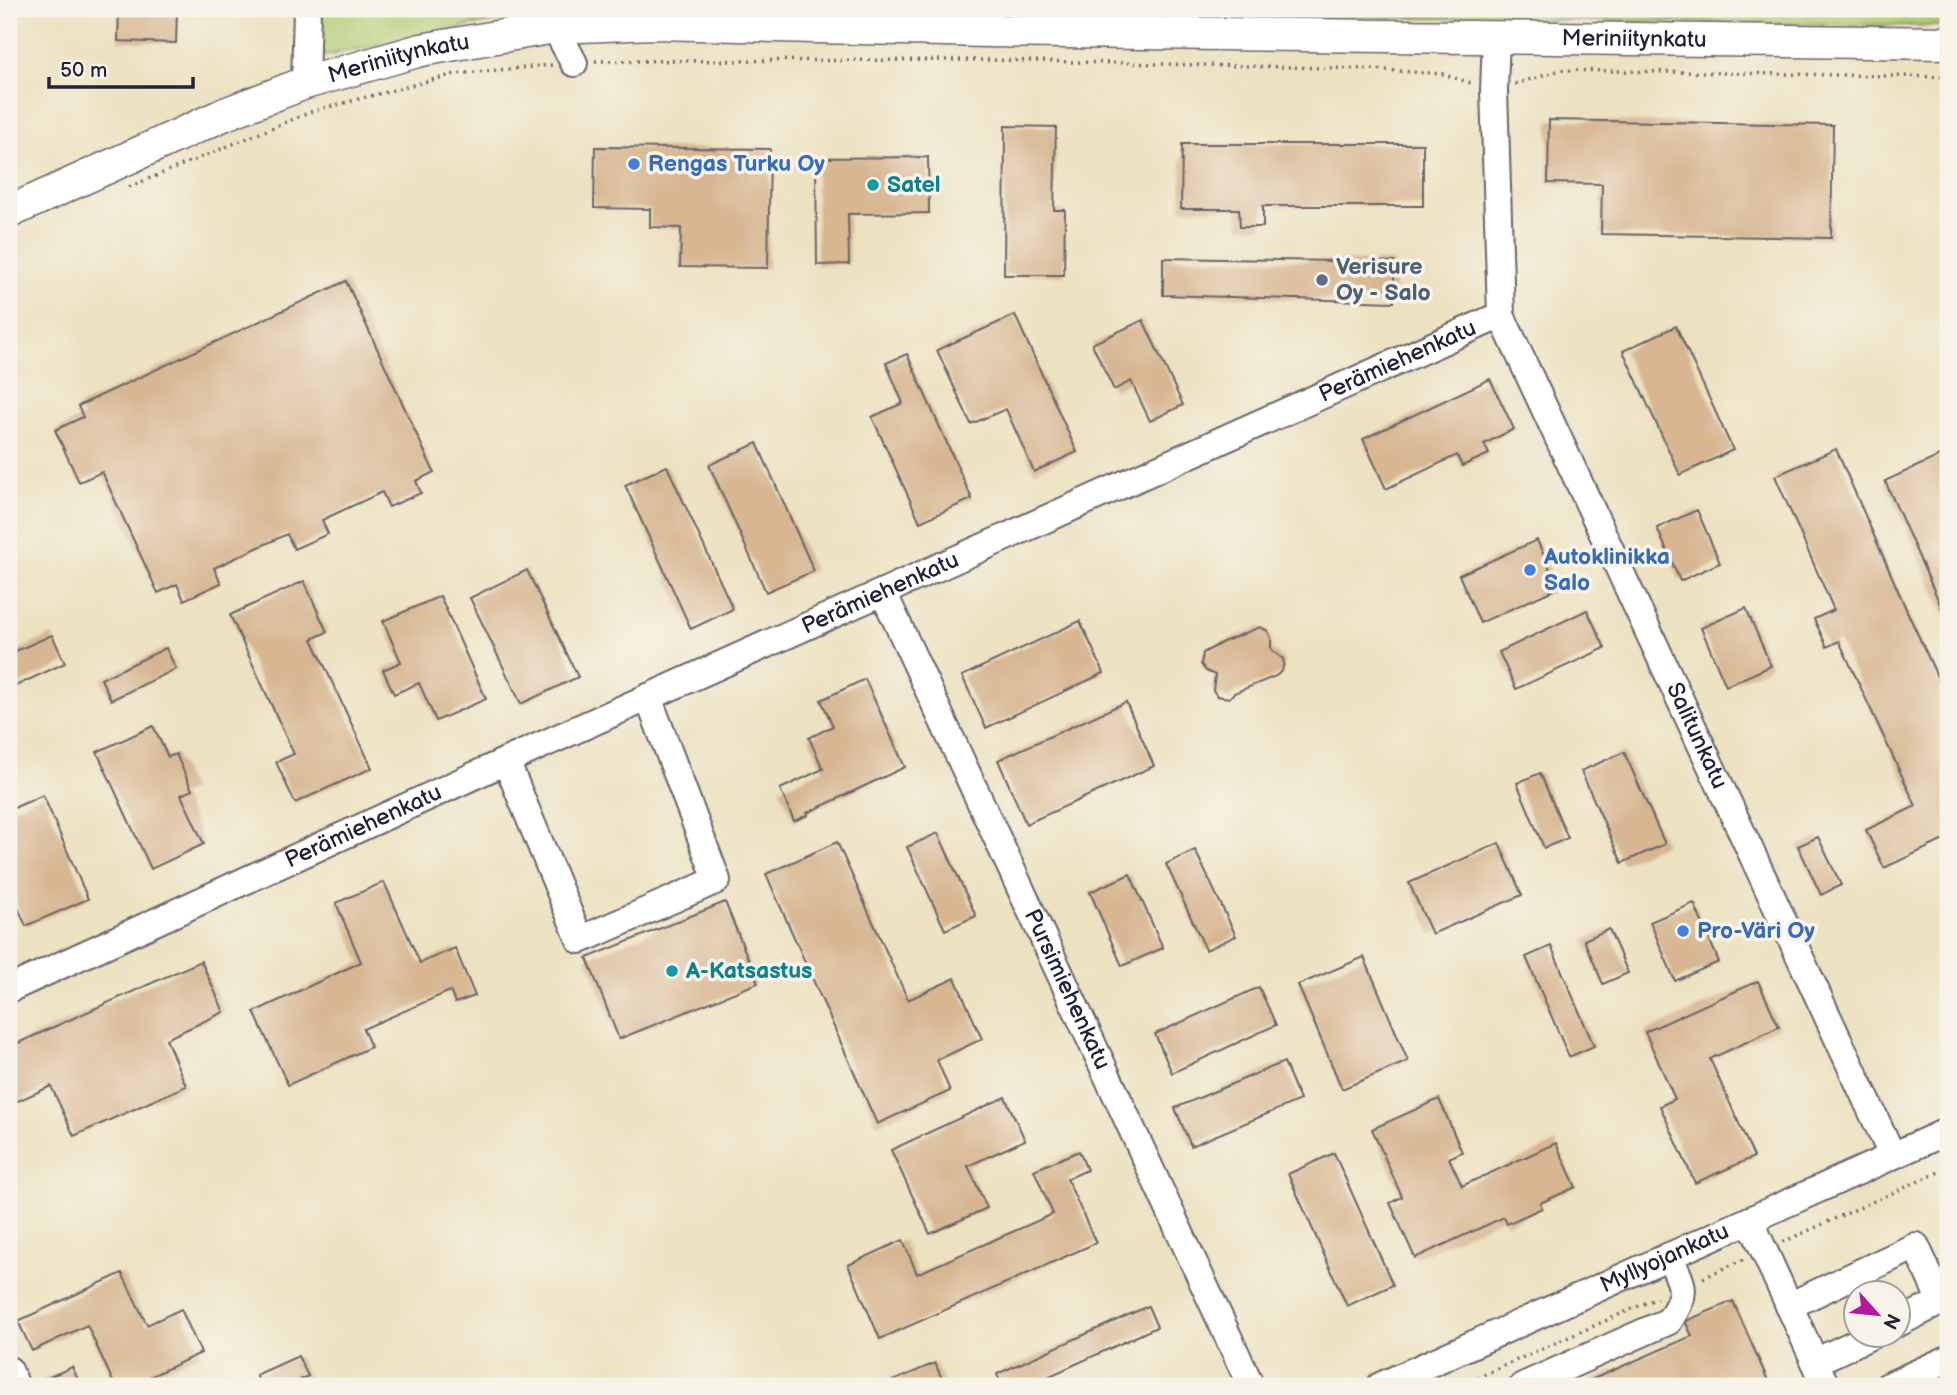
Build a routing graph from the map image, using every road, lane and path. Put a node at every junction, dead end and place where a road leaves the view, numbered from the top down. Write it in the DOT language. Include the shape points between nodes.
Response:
graph roads {
  1 [pos="307,9"];
  2 [pos="555,27"];
  3 [pos="1496,36"];
  4 [pos="1948,43"];
  5 [pos="574,63"];
  6 [pos="1948,77"];
  7 [pos="304,83"];
  8 [pos="1494,90"];
  9 [pos="123,190"];
  10 [pos="9,212"];
  11 [pos="1501,315"];
  12 [pos="883,592"];
  13 [pos="648,697"];
  14 [pos="506,761"];
  15 [pos="9,989"];
  16 [pos="1948,1131"];
  17 [pos="1892,1155"];
  18 [pos="1750,1220"];
  19 [pos="1669,1256"];
  20 [pos="1945,1300"];
  21 [pos="1789,1306"];
  22 [pos="1912,1315"];
  23 [pos="1842,1349"];
  24 [pos="1948,1359"];
  25 [pos="1815,1362"];
  26 [pos="9,1370"];
  27 [pos="1420,1378"];
  28 [pos="16,1386"];
  29 [pos="1251,1386"];
  30 [pos="1380,1386"];
  31 [pos="1523,1386"];
  32 [pos="1826,1386"];
  33 [pos="1888,1386"];
  1 -- 7 [label="street"];
  2 -- 3 [label="main road, Meriniitynkatu" via="654,23"];
  2 -- 5 [label="street"];
  2 -- 7 [label="main road, Meriniitynkatu" via="421,50"];
  3 -- 4 [label="main road, Meriniitynkatu"];
  3 -- 8 [label="street, Perämiehenkatu"];
  5 -- 8 [label="path" via="989,60 1370,69 1442,74"];
  5 -- 9 [label="path" via="455,74 313,111"];
  6 -- 8 [label="path" via="1561,70"];
  7 -- 10 [label="main road, Meriniitynkatu"];
  8 -- 11 [label="street, Perämiehenkatu"];
  11 -- 12 [label="street, Perämiehenkatu"];
  11 -- 17 [label="street, Salitunkatu"];
  12 -- 13 [label="street, Perämiehenkatu"];
  12 -- 29 [label="street, Pursimiehenkatu"];
  13 -- 14 [label="street, Perämiehenkatu"];
  13 -- 14 [label="street" via="717,880 580,940"];
  14 -- 15 [label="street, Perämiehenkatu"];
  16 -- 17 [label="street, Myllyojankatu"];
  17 -- 18 [label="street, Myllyojankatu"];
  18 -- 19 [label="street, Myllyojankatu"];
  18 -- 21 [label="street"];
  19 -- 27 [label="street, Myllyojankatu"];
  19 -- 31 [label="street" via="1683,1286 1681,1303 1669,1321"];
  20 -- 21 [label="street" via="1916,1246"];
  20 -- 22 [label="street"];
  21 -- 25 [label="street"];
  23 -- 25 [label="street"];
  24 -- 33 [label="street"];
  25 -- 32 [label="street"];
  26 -- 28 [label="street"];
  27 -- 30 [label="street, Myllyojankatu"];
}
